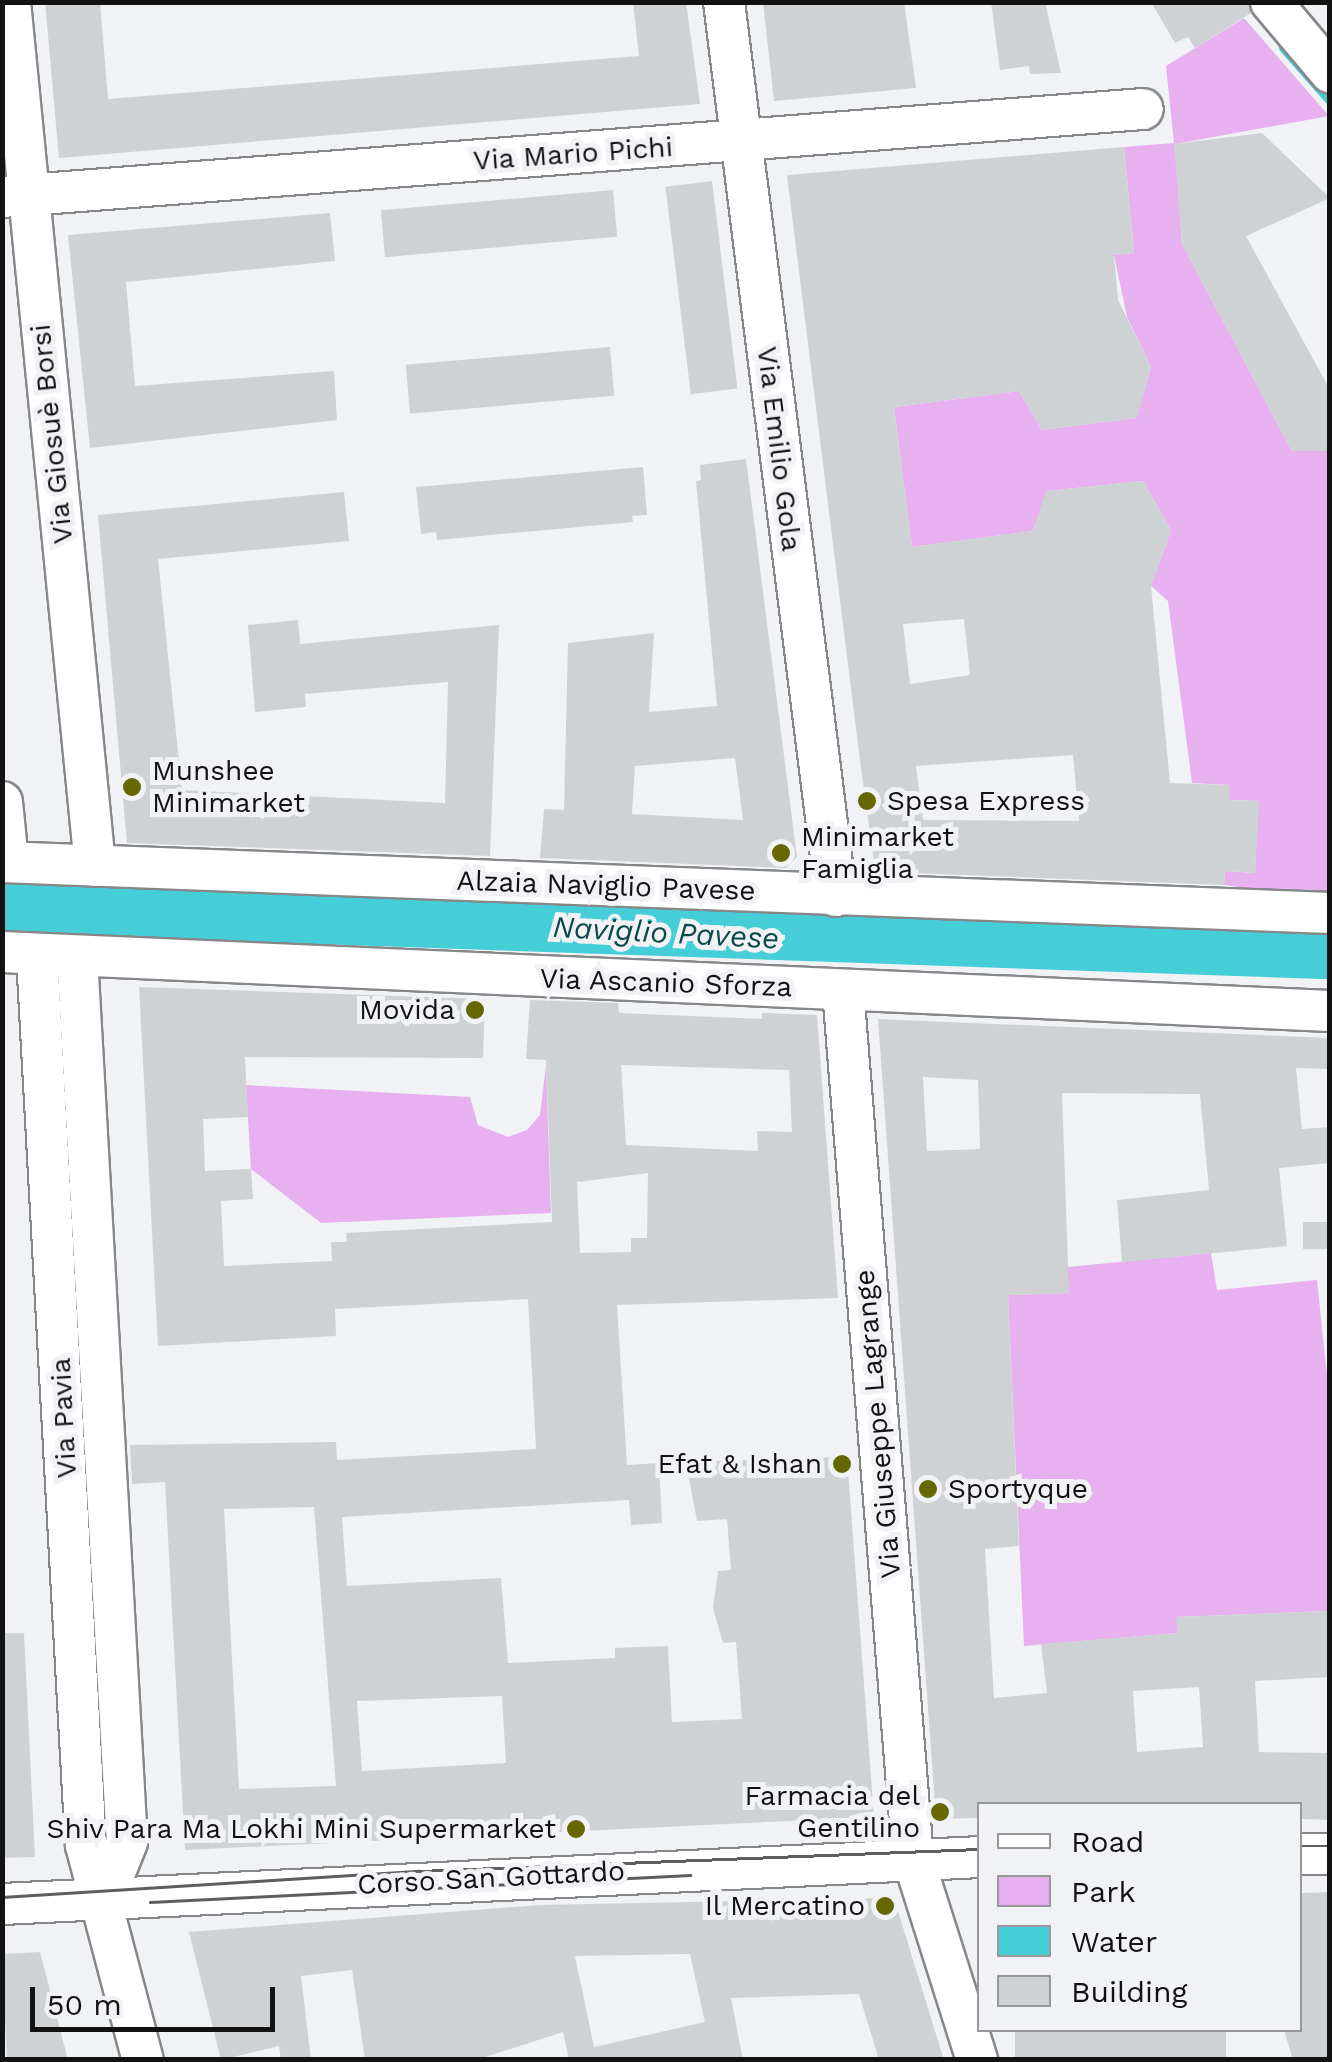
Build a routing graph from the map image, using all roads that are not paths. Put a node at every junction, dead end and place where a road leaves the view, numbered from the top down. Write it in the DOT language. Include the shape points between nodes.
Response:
graph roads {
  1 [pos="10,2"];
  2 [pos="724,2"];
  3 [pos="1271,2"];
  4 [pos="1330,72"];
  5 [pos="1143,109"];
  6 [pos="740,141"];
  7 [pos="16,196"];
  8 [pos="2,802"];
  9 [pos="5,862"];
  10 [pos="94,866"];
  11 [pos="836,896"];
  12 [pos="1330,913"];
  13 [pos="20,954"];
  14 [pos="77,957"];
  15 [pos="843,990"];
  16 [pos="1330,1011"];
  17 [pos="67,1112"];
  18 [pos="122,1721"];
  19 [pos="79,1723"];
  20 [pos="1302,1854"];
  21 [pos="1330,1854"];
  22 [pos="977,1857"];
  23 [pos="913,1858"];
  24 [pos="105,1897"];
  25 [pos="2,1904"];
  26 [pos="143,2060"];
  27 [pos="977,2060"];
  1 -- 7 [label="street, Via Giosuè Borsi"];
  2 -- 6 [label="street, Via Emilio Gola"];
  3 -- 4 [label="street"];
  5 -- 6 [label="street, Via Mario Pichi"];
  6 -- 7 [label="street, Via Mario Pichi"];
  6 -- 11 [label="street, Via Emilio Gola"];
  7 -- 10 [label="street, Via Giosuè Borsi"];
  8 -- 9 [label="street"];
  9 -- 10 [label="street, Alzaia Naviglio Pavese"];
  10 -- 11 [label="street, Alzaia Naviglio Pavese"];
  11 -- 12 [label="street, Alzaia Naviglio Pavese"];
  13 -- 14 [label="street, Via Ascanio Sforza"];
  13 -- 17 [label="street, Via Pavia"];
  14 -- 15 [label="street, Via Ascanio Sforza"];
  14 -- 17 [label="street, Via Pavia"];
  15 -- 16 [label="street, Via Ascanio Sforza"];
  15 -- 23 [label="street, Via Giuseppe Lagrange"];
  17 -- 18 [label="street, Via Pavia"];
  17 -- 19 [label="street, Via Pavia"];
  18 -- 19 [label="street"];
  18 -- 24 [label="street, Via Pavia" via="128,1842"];
  19 -- 24 [label="street, Via Pavia" via="86,1845"];
  20 -- 21 [label="street"];
  22 -- 23 [label="street, Corso San Gottardo"];
  23 -- 24 [label="street, Corso San Gottardo"];
  23 -- 27 [label="street, Via Giuseppe Lagrange"];
  24 -- 25 [label="street, Corso San Gottardo"];
  24 -- 26 [label="street"];
}
